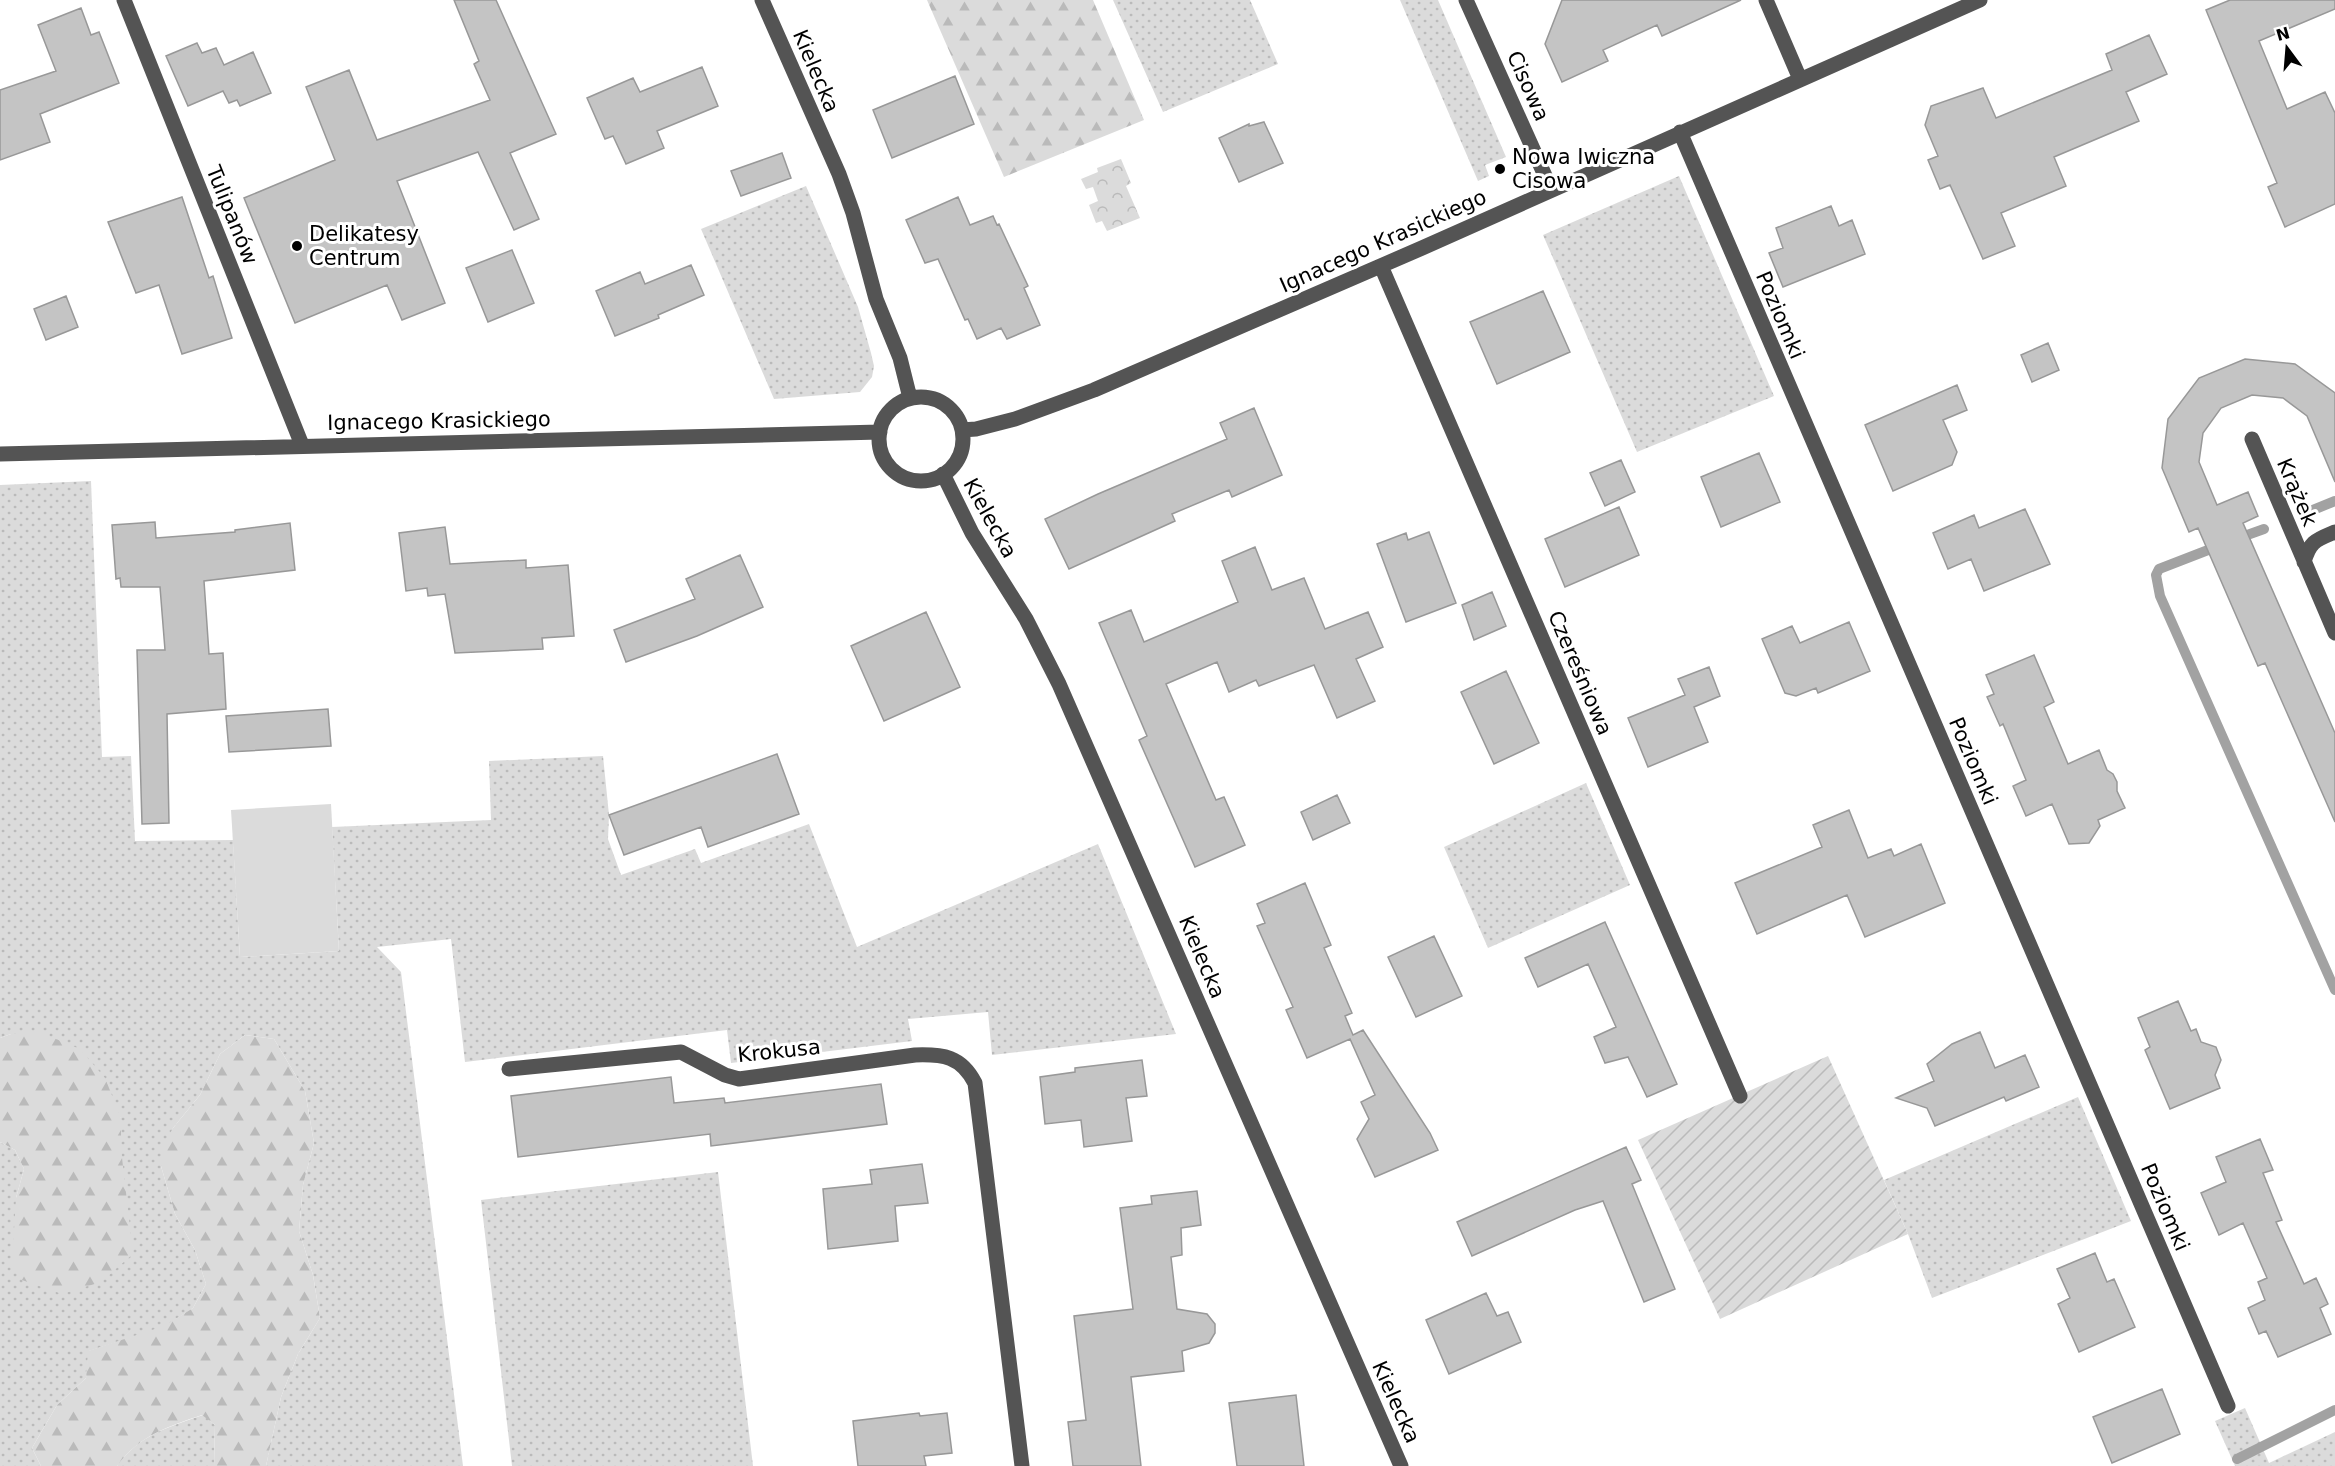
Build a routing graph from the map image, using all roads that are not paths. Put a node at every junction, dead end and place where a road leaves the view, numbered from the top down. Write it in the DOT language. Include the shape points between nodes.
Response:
graph roads {
  1 [pos="124,0"];
  2 [pos="762,0"];
  3 [pos="1466,0"];
  4 [pos="1766,0"];
  5 [pos="1980,0"];
  6 [pos="1800,79"];
  7 [pos="1680,132"];
  8 [pos="1551,189"];
  9 [pos="1381,266"];
  10 [pos="910,398"];
  11 [pos="962,430"];
  12 [pos="880,432"];
  13 [pos="2252,439"];
  14 [pos="302,445"];
  15 [pos="0,454"];
  16 [pos="943,474"];
  17 [pos="2335,532"];
  18 [pos="2304,561"];
  19 [pos="2335,633"];
  20 [pos="509,1070"];
  21 [pos="1740,1096"];
  22 [pos="2229,1406"];
  23 [pos="1022,1466"];
  24 [pos="1401,1466"];
  1 -- 14 [label="street, Tulipanów"];
  2 -- 10 [label="street, Kielecka" via="843,183 873,291 900,358"];
  3 -- 8 [label="street, Cisowa"];
  4 -- 6 [label="street"];
  5 -- 6 [label="street, Ignacego Krasickiego"];
  6 -- 7 [label="street, Ignacego Krasickiego"];
  7 -- 8 [label="street, Ignacego Krasickiego"];
  7 -- 22 [label="street, Poziomki"];
  8 -- 9 [label="street, Ignacego Krasickiego"];
  9 -- 11 [label="street, Ignacego Krasickiego" via="1064,402 994,425"];
  9 -- 21 [label="street, Czereśniowa"];
  10 -- 11 [label="street" via="938,400 950,408"];
  10 -- 12 [label="street" via="888,413"];
  11 -- 16 [label="street" via="962,450 956,464"];
  12 -- 14 [label="street, Ignacego Krasickiego"];
  12 -- 16 [label="street" via="881,453 901,476 931,480"];
  13 -- 18 [label="street, Krążek"];
  14 -- 15 [label="street, Ignacego Krasickiego"];
  16 -- 24 [label="street, Kielecka" via="972,533 1026,619 1059,684"];
  17 -- 18 [label="street" via="2316,540"];
  18 -- 19 [label="street, Krążek"];
  20 -- 23 [label="street, Krokusa" via="681,1052 739,1079 915,1055 934,1054 961,1063 975,1083"];
}
